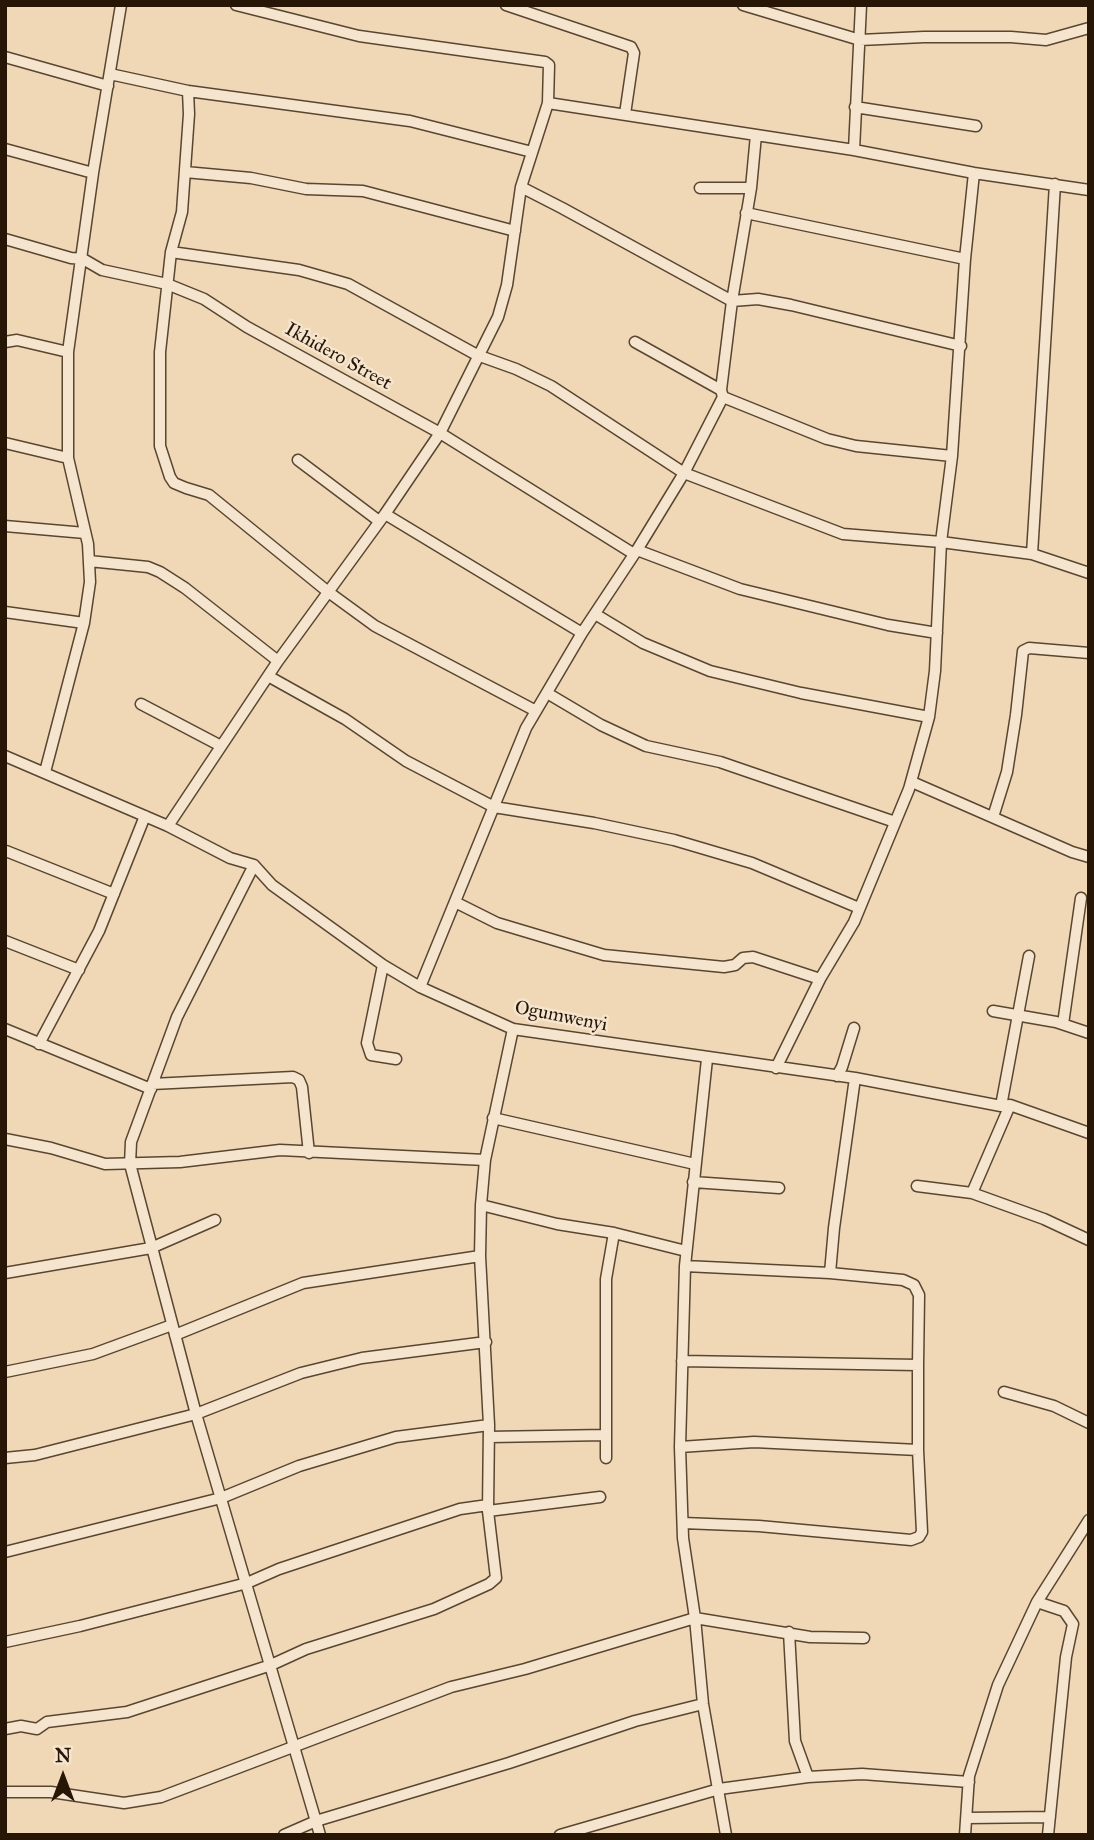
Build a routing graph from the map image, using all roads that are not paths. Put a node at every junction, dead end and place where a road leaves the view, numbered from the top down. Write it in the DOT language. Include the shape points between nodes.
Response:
graph roads {
  1 [pos="121,5"];
  2 [pos="236,5"];
  3 [pos="506,5"];
  4 [pos="743,5"];
  5 [pos="860,5"];
  6 [pos="1089,28"];
  7 [pos="859,40"];
  8 [pos="5,57"];
  9 [pos="110,74"];
  10 [pos="108,86"];
  11 [pos="188,91"];
  12 [pos="548,103"];
  13 [pos="855,107"];
  14 [pos="625,114"];
  15 [pos="976,126"];
  16 [pos="756,135"];
  17 [pos="5,149"];
  18 [pos="854,150"];
  19 [pos="532,152"];
  20 [pos="185,172"];
  21 [pos="93,173"];
  22 [pos="974,173"];
  23 [pos="1055,184"];
  24 [pos="521,187"];
  25 [pos="700,188"];
  26 [pos="751,188"];
  27 [pos="1089,190"];
  28 [pos="746,213"];
  29 [pos="515,231"];
  30 [pos="5,239"];
  31 [pos="171,252"];
  32 [pos="965,258"];
  33 [pos="83,259"];
  34 [pos="167,284"];
  35 [pos="732,301"];
  36 [pos="5,342"];
  37 [pos="635,342"];
  38 [pos="961,345"];
  39 [pos="68,352"];
  40 [pos="477,355"];
  41 [pos="722,393"];
  42 [pos="440,433"];
  43 [pos="5,443"];
  44 [pos="952,456"];
  45 [pos="68,458"];
  46 [pos="298,460"];
  47 [pos="684,472"];
  48 [pos="382,518"];
  49 [pos="5,526"];
  50 [pos="85,533"];
  51 [pos="941,542"];
  52 [pos="636,552"];
  53 [pos="1032,554"];
  54 [pos="89,561"];
  55 [pos="1089,573"];
  56 [pos="327,591"];
  57 [pos="5,612"];
  58 [pos="595,614"];
  59 [pos="84,623"];
  60 [pos="582,633"];
  61 [pos="937,633"];
  62 [pos="1089,653"];
  63 [pos="278,661"];
  64 [pos="268,676"];
  65 [pos="547,693"];
  66 [pos="141,704"];
  67 [pos="536,711"];
  68 [pos="929,717"];
  69 [pos="221,746"];
  70 [pos="5,756"];
  71 [pos="45,772"];
  72 [pos="912,782"];
  73 [pos="494,807"];
  74 [pos="145,816"];
  75 [pos="993,817"];
  76 [pos="895,822"];
  77 [pos="167,826"];
  78 [pos="6,851"];
  79 [pos="1089,857"];
  80 [pos="254,866"];
  81 [pos="114,894"];
  82 [pos="1081,898"];
  83 [pos="455,902"];
  84 [pos="859,908"];
  85 [pos="5,941"];
  86 [pos="1029,956"];
  87 [pos="383,965"];
  88 [pos="79,970"];
  89 [pos="820,979"];
  90 [pos="420,987"];
  91 [pos="993,1011"];
  92 [pos="1019,1014"];
  93 [pos="1063,1024"];
  94 [pos="854,1028"];
  95 [pos="5,1029"];
  96 [pos="513,1029"];
  97 [pos="1089,1033"];
  98 [pos="39,1044"];
  99 [pos="396,1059"];
  100 [pos="707,1059"];
  101 [pos="776,1068"];
  102 [pos="837,1076"];
  103 [pos="855,1078"];
  104 [pos="151,1086"];
  105 [pos="1006,1105"];
  106 [pos="493,1118"];
  107 [pos="1089,1133"];
  108 [pos="5,1139"];
  109 [pos="309,1153"];
  110 [pos="485,1160"];
  111 [pos="130,1164"];
  112 [pos="695,1164"];
  113 [pos="693,1182"];
  114 [pos="917,1186"];
  115 [pos="779,1188"];
  116 [pos="972,1193"];
  117 [pos="481,1206"];
  118 [pos="215,1220"];
  119 [pos="614,1233"];
  120 [pos="1089,1240"];
  121 [pos="151,1248"];
  122 [pos="686,1251"];
  123 [pos="480,1256"];
  124 [pos="685,1266"];
  125 [pos="5,1273"];
  126 [pos="830,1273"];
  127 [pos="173,1330"];
  128 [pos="486,1342"];
  129 [pos="682,1361"];
  130 [pos="918,1365"];
  131 [pos="5,1372"];
  132 [pos="1004,1392"];
  133 [pos="196,1414"];
  134 [pos="1089,1423"];
  135 [pos="489,1424"];
  136 [pos="607,1435"];
  137 [pos="489,1437"];
  138 [pos="680,1447"];
  139 [pos="918,1450"];
  140 [pos="5,1458"];
  141 [pos="606,1458"];
  142 [pos="600,1497"];
  143 [pos="221,1498"];
  144 [pos="488,1508"];
  145 [pos="1089,1520"];
  146 [pos="683,1523"];
  147 [pos="5,1552"];
  148 [pos="247,1583"];
  149 [pos="1037,1602"];
  150 [pos="695,1618"];
  151 [pos="789,1632"];
  152 [pos="864,1638"];
  153 [pos="5,1642"];
  154 [pos="271,1665"];
  155 [pos="703,1704"];
  156 [pos="5,1729"];
  157 [pos="295,1747"];
  158 [pos="808,1777"];
  159 [pos="969,1782"];
  160 [pos="719,1789"];
  161 [pos="5,1792"];
  162 [pos="1050,1817"];
  163 [pos="967,1818"];
  164 [pos="316,1821"];
  165 [pos="284,1835"];
  166 [pos="320,1835"];
  167 [pos="560,1835"];
  168 [pos="726,1835"];
  169 [pos="965,1835"];
  170 [pos="1048,1835"];
  1 -- 9 [label="street"];
  2 -- 12 [label="street" via="359,36 545,62 549,65"];
  3 -- 14 [label="street" via="631,47 634,53"];
  4 -- 7 [label="street"];
  5 -- 7 [label="street"];
  6 -- 7 [label="street" via="1046,40"];
  7 -- 13 [label="street"];
  8 -- 10 [label="street"];
  9 -- 10 [label="street"];
  9 -- 11 [label="street"];
  10 -- 21 [label="street"];
  11 -- 19 [label="street" via="410,121"];
  11 -- 20 [label="street"];
  12 -- 14 [label="street"];
  12 -- 19 [label="street"];
  13 -- 15 [label="street"];
  13 -- 18 [label="street"];
  14 -- 16 [label="street"];
  16 -- 18 [label="street"];
  16 -- 26 [label="street"];
  17 -- 21 [label="street"];
  18 -- 22 [label="street"];
  19 -- 24 [label="street"];
  20 -- 29 [label="street" via="306,189 363,191"];
  20 -- 31 [label="street"];
  21 -- 33 [label="street"];
  22 -- 23 [label="street"];
  22 -- 32 [label="street"];
  23 -- 27 [label="street"];
  23 -- 53 [label="street"];
  24 -- 29 [label="street"];
  24 -- 35 [label="street"];
  25 -- 26 [label="street"];
  26 -- 28 [label="street"];
  28 -- 32 [label="street"];
  28 -- 35 [label="street"];
  29 -- 40 [label="street" via="498,317"];
  30 -- 33 [label="street, Ikhidero Street"];
  31 -- 34 [label="street"];
  31 -- 40 [label="street" via="299,270 348,284"];
  32 -- 38 [label="street"];
  33 -- 34 [label="street, Ikhidero Street" via="102,270"];
  33 -- 39 [label="street"];
  34 -- 42 [label="street, Ikhidero Street" via="204,299"];
  34 -- 56 [label="street" via="160,352 160,446 170,477 174,483 209,495"];
  35 -- 38 [label="street" via="758,299 791,305"];
  35 -- 41 [label="street"];
  36 -- 39 [label="street" via="17,340"];
  37 -- 41 [label="street"];
  38 -- 44 [label="street"];
  39 -- 45 [label="street"];
  40 -- 42 [label="street"];
  40 -- 47 [label="street" via="551,386"];
  41 -- 44 [label="street" via="827,439"];
  41 -- 47 [label="street"];
  42 -- 48 [label="street"];
  42 -- 52 [label="street, Ikhidero Street"];
  43 -- 45 [label="street"];
  44 -- 51 [label="street"];
  45 -- 50 [label="street"];
  46 -- 48 [label="street"];
  47 -- 51 [label="street" via="844,534"];
  47 -- 52 [label="street"];
  48 -- 56 [label="street"];
  48 -- 60 [label="street"];
  49 -- 50 [label="street"];
  50 -- 54 [label="street"];
  51 -- 53 [label="street"];
  51 -- 61 [label="street"];
  52 -- 58 [label="street"];
  52 -- 61 [label="street, Ikhidero Street" via="740,589"];
  53 -- 55 [label="street"];
  54 -- 59 [label="street"];
  54 -- 63 [label="street" via="160,572"];
  56 -- 63 [label="street"];
  56 -- 67 [label="street" via="375,626"];
  57 -- 59 [label="street"];
  58 -- 60 [label="street"];
  58 -- 68 [label="street" via="643,643 710,671"];
  59 -- 71 [label="street"];
  60 -- 65 [label="street"];
  61 -- 68 [label="street"];
  62 -- 75 [label="street" via="1023,651 1007,772"];
  63 -- 64 [label="street"];
  64 -- 69 [label="street"];
  64 -- 73 [label="street" via="345,719 406,761"];
  65 -- 67 [label="street"];
  65 -- 76 [label="street" via="646,746 720,762"];
  66 -- 69 [label="street"];
  67 -- 73 [label="street"];
  68 -- 72 [label="street"];
  69 -- 77 [label="street"];
  70 -- 71 [label="street, Ogumwenyi"];
  71 -- 74 [label="street, Ogumwenyi"];
  72 -- 75 [label="street"];
  72 -- 76 [label="street"];
  73 -- 83 [label="street"];
  73 -- 84 [label="street" via="674,840 752,863"];
  74 -- 77 [label="street, Ogumwenyi"];
  74 -- 81 [label="street"];
  75 -- 79 [label="street"];
  76 -- 84 [label="street"];
  77 -- 80 [label="street, Ogumwenyi"];
  78 -- 81 [label="street"];
  80 -- 87 [label="street, Ogumwenyi" via="272,885"];
  80 -- 104 [label="street" via="177,1017"];
  81 -- 88 [label="street"];
  82 -- 93 [label="street"];
  83 -- 89 [label="street" via="497,923 604,955 724,967 753,957"];
  83 -- 90 [label="street"];
  84 -- 89 [label="street"];
  85 -- 88 [label="street"];
  86 -- 92 [label="street"];
  87 -- 90 [label="street, Ogumwenyi"];
  87 -- 99 [label="street" via="367,1044 371,1055"];
  88 -- 98 [label="street"];
  89 -- 101 [label="street"];
  90 -- 96 [label="street, Ogumwenyi"];
  91 -- 92 [label="street"];
  92 -- 93 [label="street"];
  92 -- 105 [label="street"];
  93 -- 97 [label="street"];
  94 -- 102 [label="street"];
  95 -- 98 [label="street"];
  96 -- 100 [label="street, Ogumwenyi"];
  96 -- 106 [label="street"];
  98 -- 104 [label="street"];
  100 -- 101 [label="street, Ogumwenyi"];
  100 -- 112 [label="street"];
  101 -- 102 [label="street, Ogumwenyi"];
  102 -- 103 [label="street, Ogumwenyi"];
  103 -- 105 [label="street, Ogumwenyi"];
  103 -- 126 [label="street"];
  104 -- 109 [label="street" via="293,1076 302,1087"];
  104 -- 111 [label="street" via="131,1142"];
  105 -- 107 [label="street, Ogumwenyi"];
  105 -- 116 [label="street"];
  106 -- 110 [label="street"];
  106 -- 112 [label="street"];
  108 -- 111 [label="street" via="105,1164"];
  109 -- 110 [label="street"];
  109 -- 111 [label="street" via="257,1152"];
  110 -- 117 [label="street"];
  111 -- 121 [label="street"];
  112 -- 113 [label="street"];
  113 -- 115 [label="street"];
  113 -- 122 [label="street"];
  114 -- 116 [label="street"];
  116 -- 120 [label="street"];
  117 -- 119 [label="street"];
  117 -- 123 [label="street"];
  118 -- 121 [label="street"];
  119 -- 122 [label="street"];
  119 -- 136 [label="street" via="606,1279"];
  121 -- 125 [label="street"];
  121 -- 127 [label="street"];
  122 -- 124 [label="street"];
  123 -- 127 [label="street" via="303,1283"];
  123 -- 128 [label="street"];
  124 -- 126 [label="street"];
  124 -- 129 [label="street"];
  126 -- 130 [label="street" via="914,1285 919,1295"];
  127 -- 131 [label="street" via="93,1354"];
  127 -- 133 [label="street"];
  128 -- 133 [label="street" via="362,1358 301,1373"];
  128 -- 135 [label="street"];
  129 -- 130 [label="street"];
  129 -- 138 [label="street"];
  130 -- 139 [label="street"];
  132 -- 134 [label="street" via="1055,1406"];
  133 -- 140 [label="street" via="36,1455"];
  133 -- 143 [label="street"];
  135 -- 137 [label="street"];
  135 -- 143 [label="street" via="396,1437 299,1466"];
  136 -- 137 [label="street"];
  136 -- 141 [label="street"];
  137 -- 144 [label="street"];
  138 -- 139 [label="street" via="754,1442"];
  138 -- 146 [label="street"];
  139 -- 146 [label="street" via="922,1532 911,1540"];
  142 -- 144 [label="street"];
  143 -- 147 [label="street"];
  143 -- 148 [label="street"];
  144 -- 148 [label="street" via="460,1509"];
  144 -- 154 [label="street" via="496,1567 496,1578 489,1584 434,1609 306,1649"];
  145 -- 149 [label="street"];
  146 -- 150 [label="street"];
  148 -- 153 [label="street"];
  148 -- 154 [label="street"];
  149 -- 159 [label="street" via="998,1685"];
  149 -- 162 [label="street" via="1064,1611 1073,1623"];
  150 -- 151 [label="street"];
  150 -- 155 [label="street"];
  150 -- 157 [label="street" via="451,1688"];
  151 -- 152 [label="street"];
  151 -- 158 [label="street" via="795,1741"];
  154 -- 156 [label="street" via="127,1713 47,1722 37,1729"];
  154 -- 157 [label="street"];
  155 -- 160 [label="street"];
  155 -- 164 [label="street"];
  157 -- 161 [label="street" via="160,1797 124,1803 51,1792"];
  157 -- 164 [label="street"];
  158 -- 159 [label="street" via="862,1774"];
  158 -- 160 [label="street"];
  159 -- 163 [label="street"];
  160 -- 167 [label="street"];
  160 -- 168 [label="street"];
  162 -- 163 [label="street"];
  162 -- 170 [label="street"];
  163 -- 169 [label="street"];
  164 -- 165 [label="street"];
  164 -- 166 [label="street"];
}
